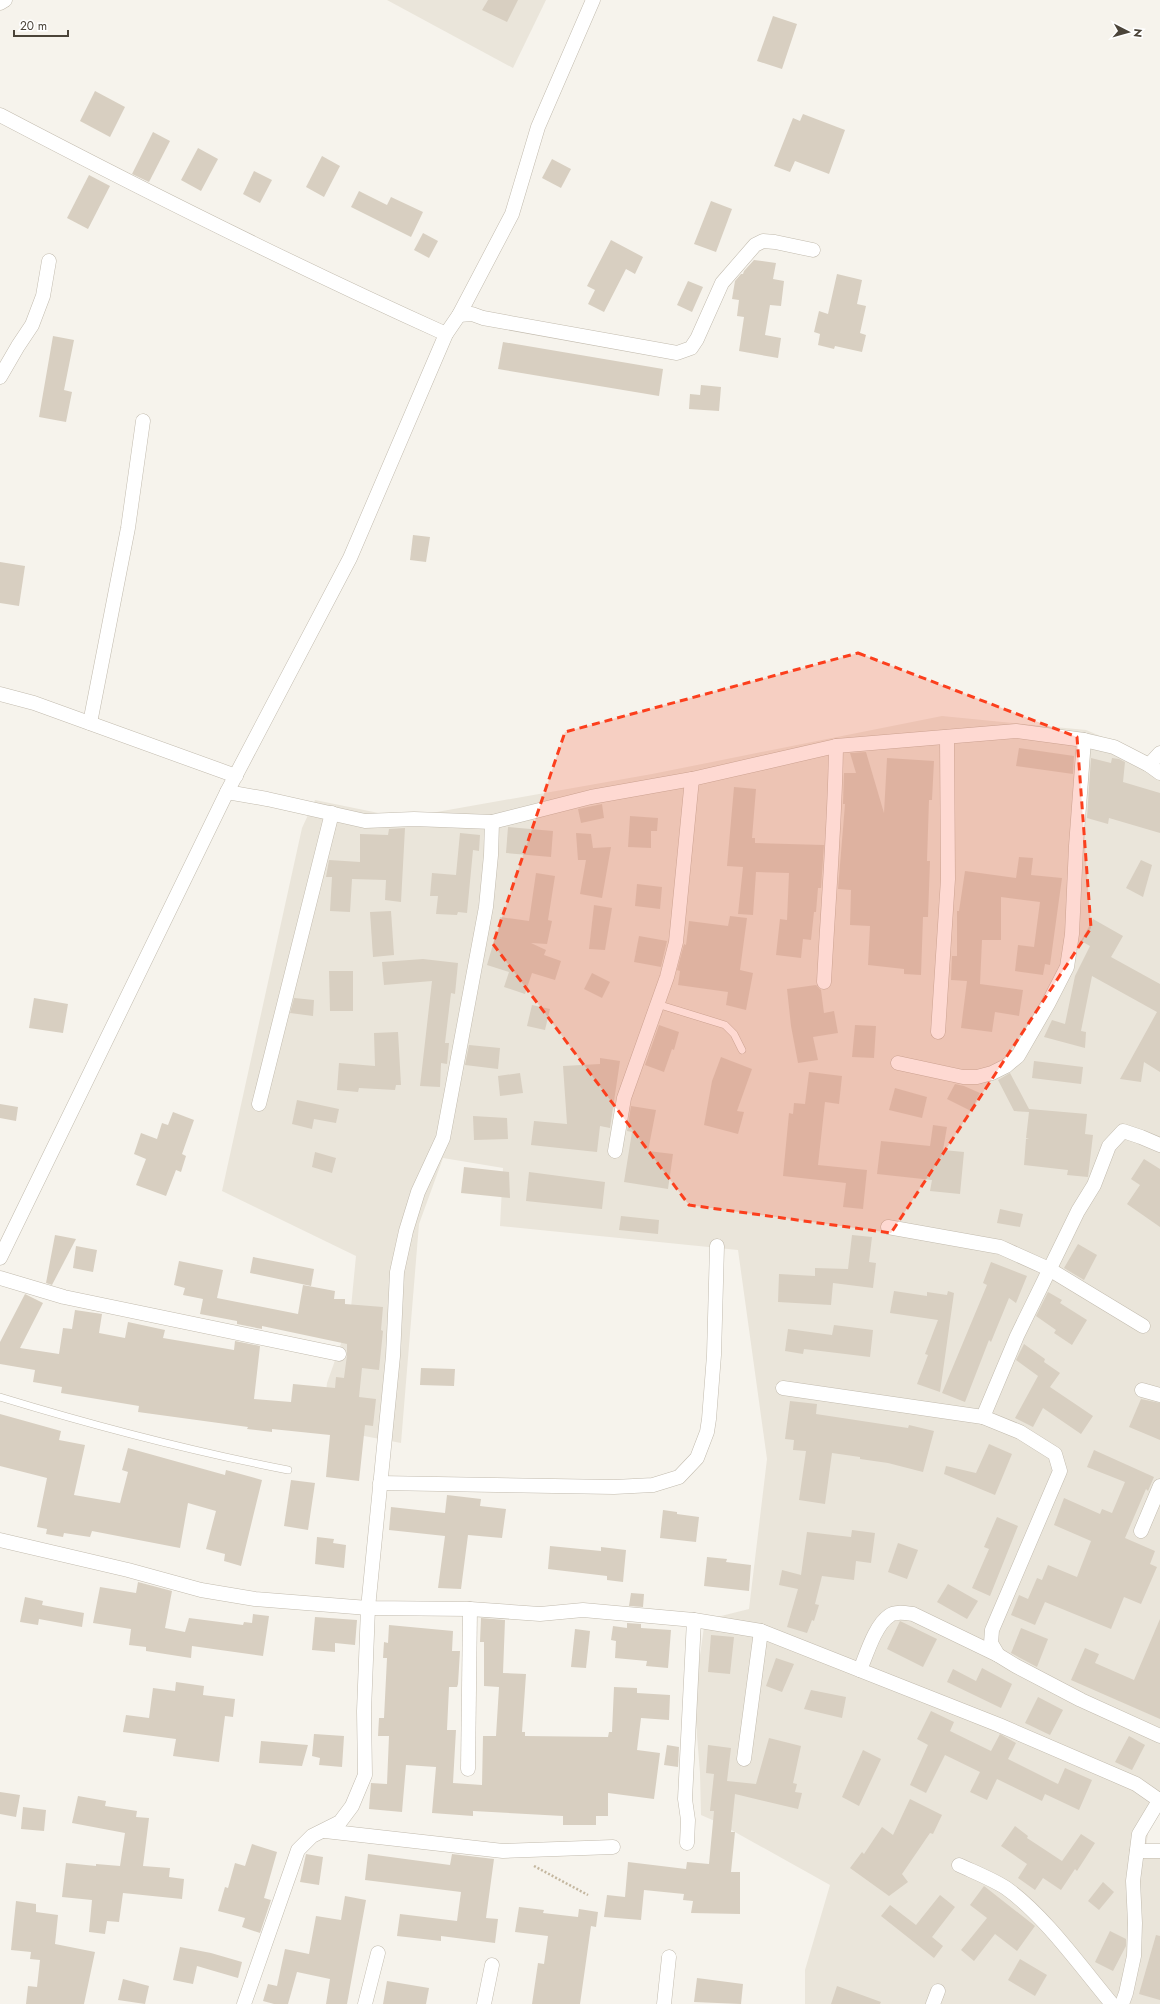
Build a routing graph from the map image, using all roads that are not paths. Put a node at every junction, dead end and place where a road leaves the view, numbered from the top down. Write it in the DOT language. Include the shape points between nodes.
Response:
graph roads {
  1 [pos="5,0"];
  2 [pos="594,0"];
  3 [pos="0,2"];
  4 [pos="0,115"];
  5 [pos="813,250"];
  6 [pos="48,261"];
  7 [pos="459,315"];
  8 [pos="446,334"];
  9 [pos="0,376"];
  10 [pos="142,422"];
  11 [pos="0,694"];
  12 [pos="90,723"];
  13 [pos="947,736"];
  14 [pos="1084,740"];
  15 [pos="836,746"];
  16 [pos="1160,753"];
  17 [pos="1155,769"];
  18 [pos="236,776"];
  19 [pos="692,779"];
  20 [pos="226,792"];
  21 [pos="332,813"];
  22 [pos="492,822"];
  23 [pos="824,982"];
  24 [pos="657,1004"];
  25 [pos="938,1032"];
  26 [pos="742,1050"];
  27 [pos="898,1063"];
  28 [pos="259,1104"];
  29 [pos="1160,1145"];
  30 [pos="615,1151"];
  31 [pos="888,1227"];
  32 [pos="717,1246"];
  33 [pos="0,1258"];
  34 [pos="1049,1269"];
  35 [pos="0,1278"];
  36 [pos="1143,1326"];
  37 [pos="339,1354"];
  38 [pos="783,1388"];
  39 [pos="1142,1390"];
  40 [pos="1160,1395"];
  41 [pos="0,1397"];
  42 [pos="983,1417"];
  43 [pos="288,1470"];
  44 [pos="380,1483"];
  45 [pos="1160,1486"];
  46 [pos="1141,1531"];
  47 [pos="0,1540"];
  48 [pos="368,1608"];
  49 [pos="470,1609"];
  50 [pos="694,1620"];
  51 [pos="761,1631"];
  52 [pos="998,1655"];
  53 [pos="860,1670"];
  54 [pos="1160,1736"];
  55 [pos="744,1758"];
  56 [pos="468,1769"];
  57 [pos="1160,1800"];
  58 [pos="325,1831"];
  59 [pos="687,1843"];
  60 [pos="613,1847"];
  61 [pos="1137,1851"];
  62 [pos="1160,1851"];
  63 [pos="959,1865"];
  64 [pos="378,1953"];
  65 [pos="669,1957"];
  66 [pos="492,1965"];
  67 [pos="244,2004"];
  68 [pos="365,2004"];
  69 [pos="484,2004"];
  70 [pos="664,2004"];
  71 [pos="1112,2004"];
  72 [pos="1122,2004"];
  1 -- 3 [label="street"];
  2 -- 7 [label="street" via="538,127 512,214"];
  4 -- 8 [label="street" via="325,279"];
  5 -- 7 [label="street" via="763,241 755,246 722,283 697,339 691,348 684,352 677,353 472,314"];
  6 -- 9 [label="street" via="43,296 32,325"];
  7 -- 8 [label="street"];
  8 -- 18 [label="street" via="350,558"];
  10 -- 12 [label="street" via="128,528"];
  11 -- 12 [label="street"];
  12 -- 18 [label="street"];
  13 -- 14 [label="street" via="1016,731"];
  13 -- 15 [label="street"];
  13 -- 25 [label="street" via="948,879"];
  14 -- 17 [label="street" via="1114,747"];
  14 -- 27 [label="street" via="1072,934 1067,967 1048,1004 1018,1056 992,1073 978,1077 963,1077"];
  15 -- 19 [label="street"];
  15 -- 23 [label="street"];
  16 -- 17 [label="street"];
  18 -- 20 [label="street"];
  19 -- 22 [label="street" via="591,797"];
  19 -- 24 [label="street" via="676,942"];
  20 -- 21 [label="street"];
  20 -- 33 [label="street"];
  21 -- 22 [label="street" via="365,821 414,819"];
  21 -- 28 [label="street"];
  22 -- 44 [label="street" via="486,907 443,1138 418,1192 397,1272 393,1356"];
  24 -- 26 [label="lane" via="725,1025 734,1034"];
  24 -- 30 [label="street" via="624,1098"];
  29 -- 34 [label="street" via="1123,1131 1109,1146 1094,1185"];
  31 -- 34 [label="street" via="1000,1247"];
  32 -- 44 [label="street" via="711,1408 707,1432 697,1458 679,1477 653,1485 614,1487"];
  34 -- 36 [label="street"];
  34 -- 42 [label="street"];
  35 -- 37 [label="street" via="64,1297"];
  38 -- 42 [label="street"];
  39 -- 40 [label="street"];
  41 -- 43 [label="lane" via="64,1417 224,1458"];
  42 -- 52 [label="street" via="1020,1432 1055,1454 1060,1471 992,1630 991,1643"];
  44 -- 48 [label="street"];
  45 -- 46 [label="street"];
  47 -- 48 [label="street" via="201,1590 255,1599"];
  48 -- 49 [label="street"];
  48 -- 58 [label="street" via="364,1711 365,1775 352,1806 340,1822"];
  49 -- 50 [label="street" via="540,1614 583,1610"];
  49 -- 56 [label="street"];
  50 -- 51 [label="street"];
  50 -- 59 [label="street" via="685,1799 688,1820"];
  51 -- 53 [label="street"];
  51 -- 55 [label="street"];
  52 -- 53 [label="street" via="913,1614 902,1613 889,1615 878,1628"];
  52 -- 54 [label="street" via="1081,1700"];
  53 -- 57 [label="street" via="1128,1780"];
  57 -- 61 [label="street" via="1139,1834"];
  58 -- 60 [label="street" via="504,1850"];
  58 -- 67 [label="street" via="312,1836 298,1850"];
  61 -- 62 [label="street"];
  61 -- 72 [label="street" via="1133,1881 1134,1956"];
  63 -- 71 [label="street" via="1005,1887 1037,1915"];
  64 -- 68 [label="street"];
  65 -- 70 [label="street"];
  66 -- 69 [label="street"];
}
